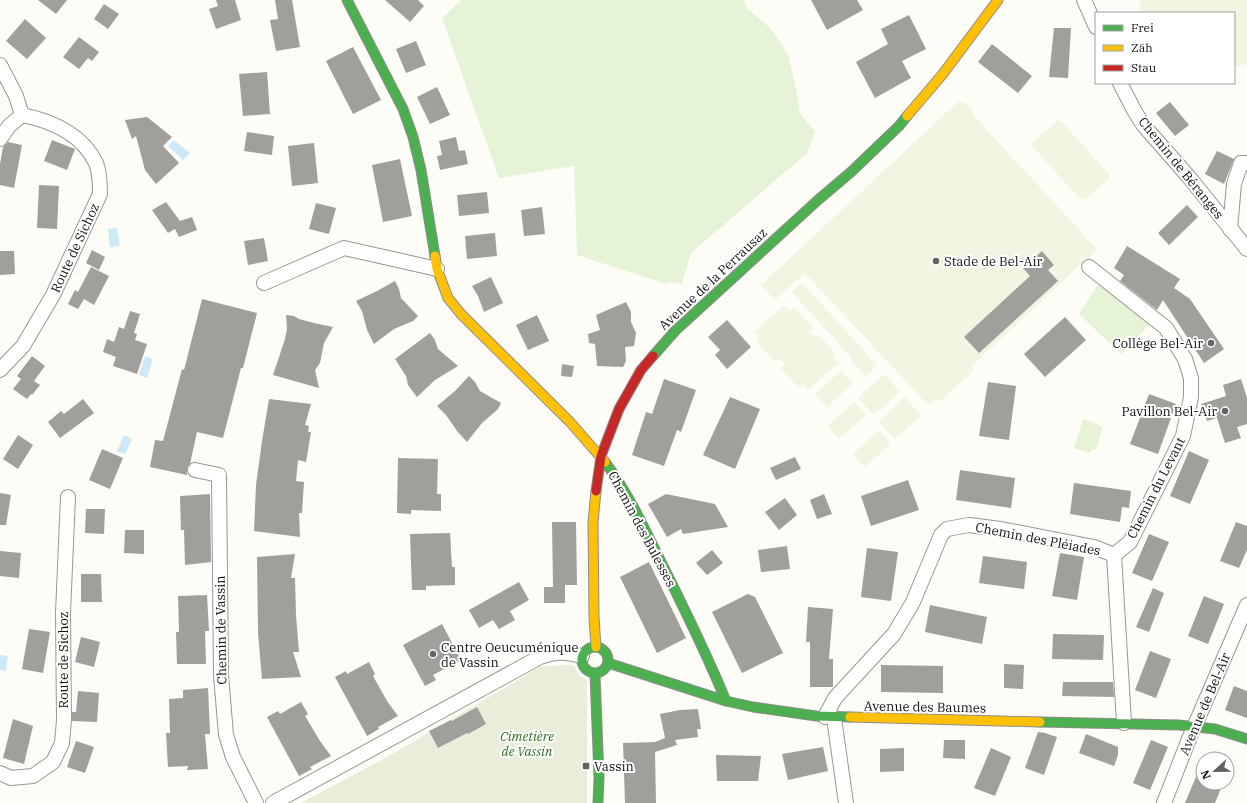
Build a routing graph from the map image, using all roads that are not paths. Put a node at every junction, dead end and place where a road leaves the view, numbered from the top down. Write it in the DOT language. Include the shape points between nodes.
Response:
graph roads {
  1 [pos="347,0"];
  2 [pos="998,0"];
  3 [pos="1084,0"];
  4 [pos="1095,25"];
  5 [pos="0,65"];
  6 [pos="1121,84"];
  7 [pos="22,115"];
  8 [pos="0,139"];
  9 [pos="1247,163"];
  10 [pos="1230,229"];
  11 [pos="1247,249"];
  12 [pos="1089,267"];
  13 [pos="437,269"];
  14 [pos="264,283"];
  15 [pos="0,370"];
  16 [pos="601,456"];
  17 [pos="195,470"];
  18 [pos="68,497"];
  19 [pos="1114,555"];
  20 [pos="1247,605"];
  21 [pos="596,647"];
  22 [pos="582,656"];
  23 [pos="608,663"];
  24 [pos="594,674"];
  25 [pos="726,701"];
  26 [pos="829,718"];
  27 [pos="1124,723"];
  28 [pos="1194,728"];
  29 [pos="1247,739"];
  30 [pos="0,773"];
  31 [pos="278,800"];
  32 [pos="256,803"];
  33 [pos="598,803"];
  34 [pos="846,803"];
  35 [pos="1164,803"];
  1 -- 13 [label="street, Chemin des Bulesses" via="403,109 413,137"];
  2 -- 16 [label="street, Avenue de la Perrausaz" via="942,76 899,126 670,337 642,370 619,409"];
  3 -- 4 [label="street"];
  5 -- 7 [label="street" via="16,96"];
  6 -- 10 [label="street, Chemin de Béranges" via="1144,126"];
  7 -- 8 [label="street" via="9,126"];
  7 -- 15 [label="street, Route de Sichoz" via="34,117 76,136 96,164 100,194 52,295 24,346"];
  9 -- 10 [label="street" via="1241,163 1234,184"];
  10 -- 11 [label="street, Chemin de Béranges"];
  12 -- 19 [label="street, Chemin du Levant" via="1166,328 1185,359 1191,378 1191,397 1183,436 1130,542"];
  13 -- 14 [label="street" via="344,248"];
  13 -- 16 [label="street, Chemin des Bulesses" via="448,298 454,306"];
  16 -- 21 [label="street, Avenue de la Perrausaz" via="593,522"];
  16 -- 25 [label="street, Chemin des Bulesses" via="618,479 642,524"];
  17 -- 32 [label="street, Chemin de Vassin" via="219,475 221,675 226,735 232,757"];
  18 -- 30 [label="street, Route de Sichoz" via="63,613 62,743 53,762 33,776 11,778"];
  19 -- 26 [label="street, Chemin des Pléiades" via="1094,548 1001,529 969,525 947,529 941,535 913,602 894,634 835,698"];
  19 -- 27 [label="street"];
  20 -- 28 [label="street, Avenue de Bel-Air"];
  21 -- 22 [label="street" via="588,649"];
  21 -- 23 [label="street" via="608,654"];
  22 -- 24 [label="street" via="583,666"];
  22 -- 31 [label="street" via="557,652 540,657"];
  23 -- 24 [label="street" via="603,671"];
  23 -- 25 [label="street, Avenue des Baumes"];
  24 -- 33 [label="street"];
  25 -- 26 [label="street, Avenue des Baumes"];
  26 -- 27 [label="street, Avenue des Baumes"];
  26 -- 34 [label="street"];
  27 -- 28 [label="street, Avenue des Baumes"];
  28 -- 29 [label="street, Avenue des Baumes" via="1215,729"];
  28 -- 35 [label="street, Avenue de Bel-Air"];
}
